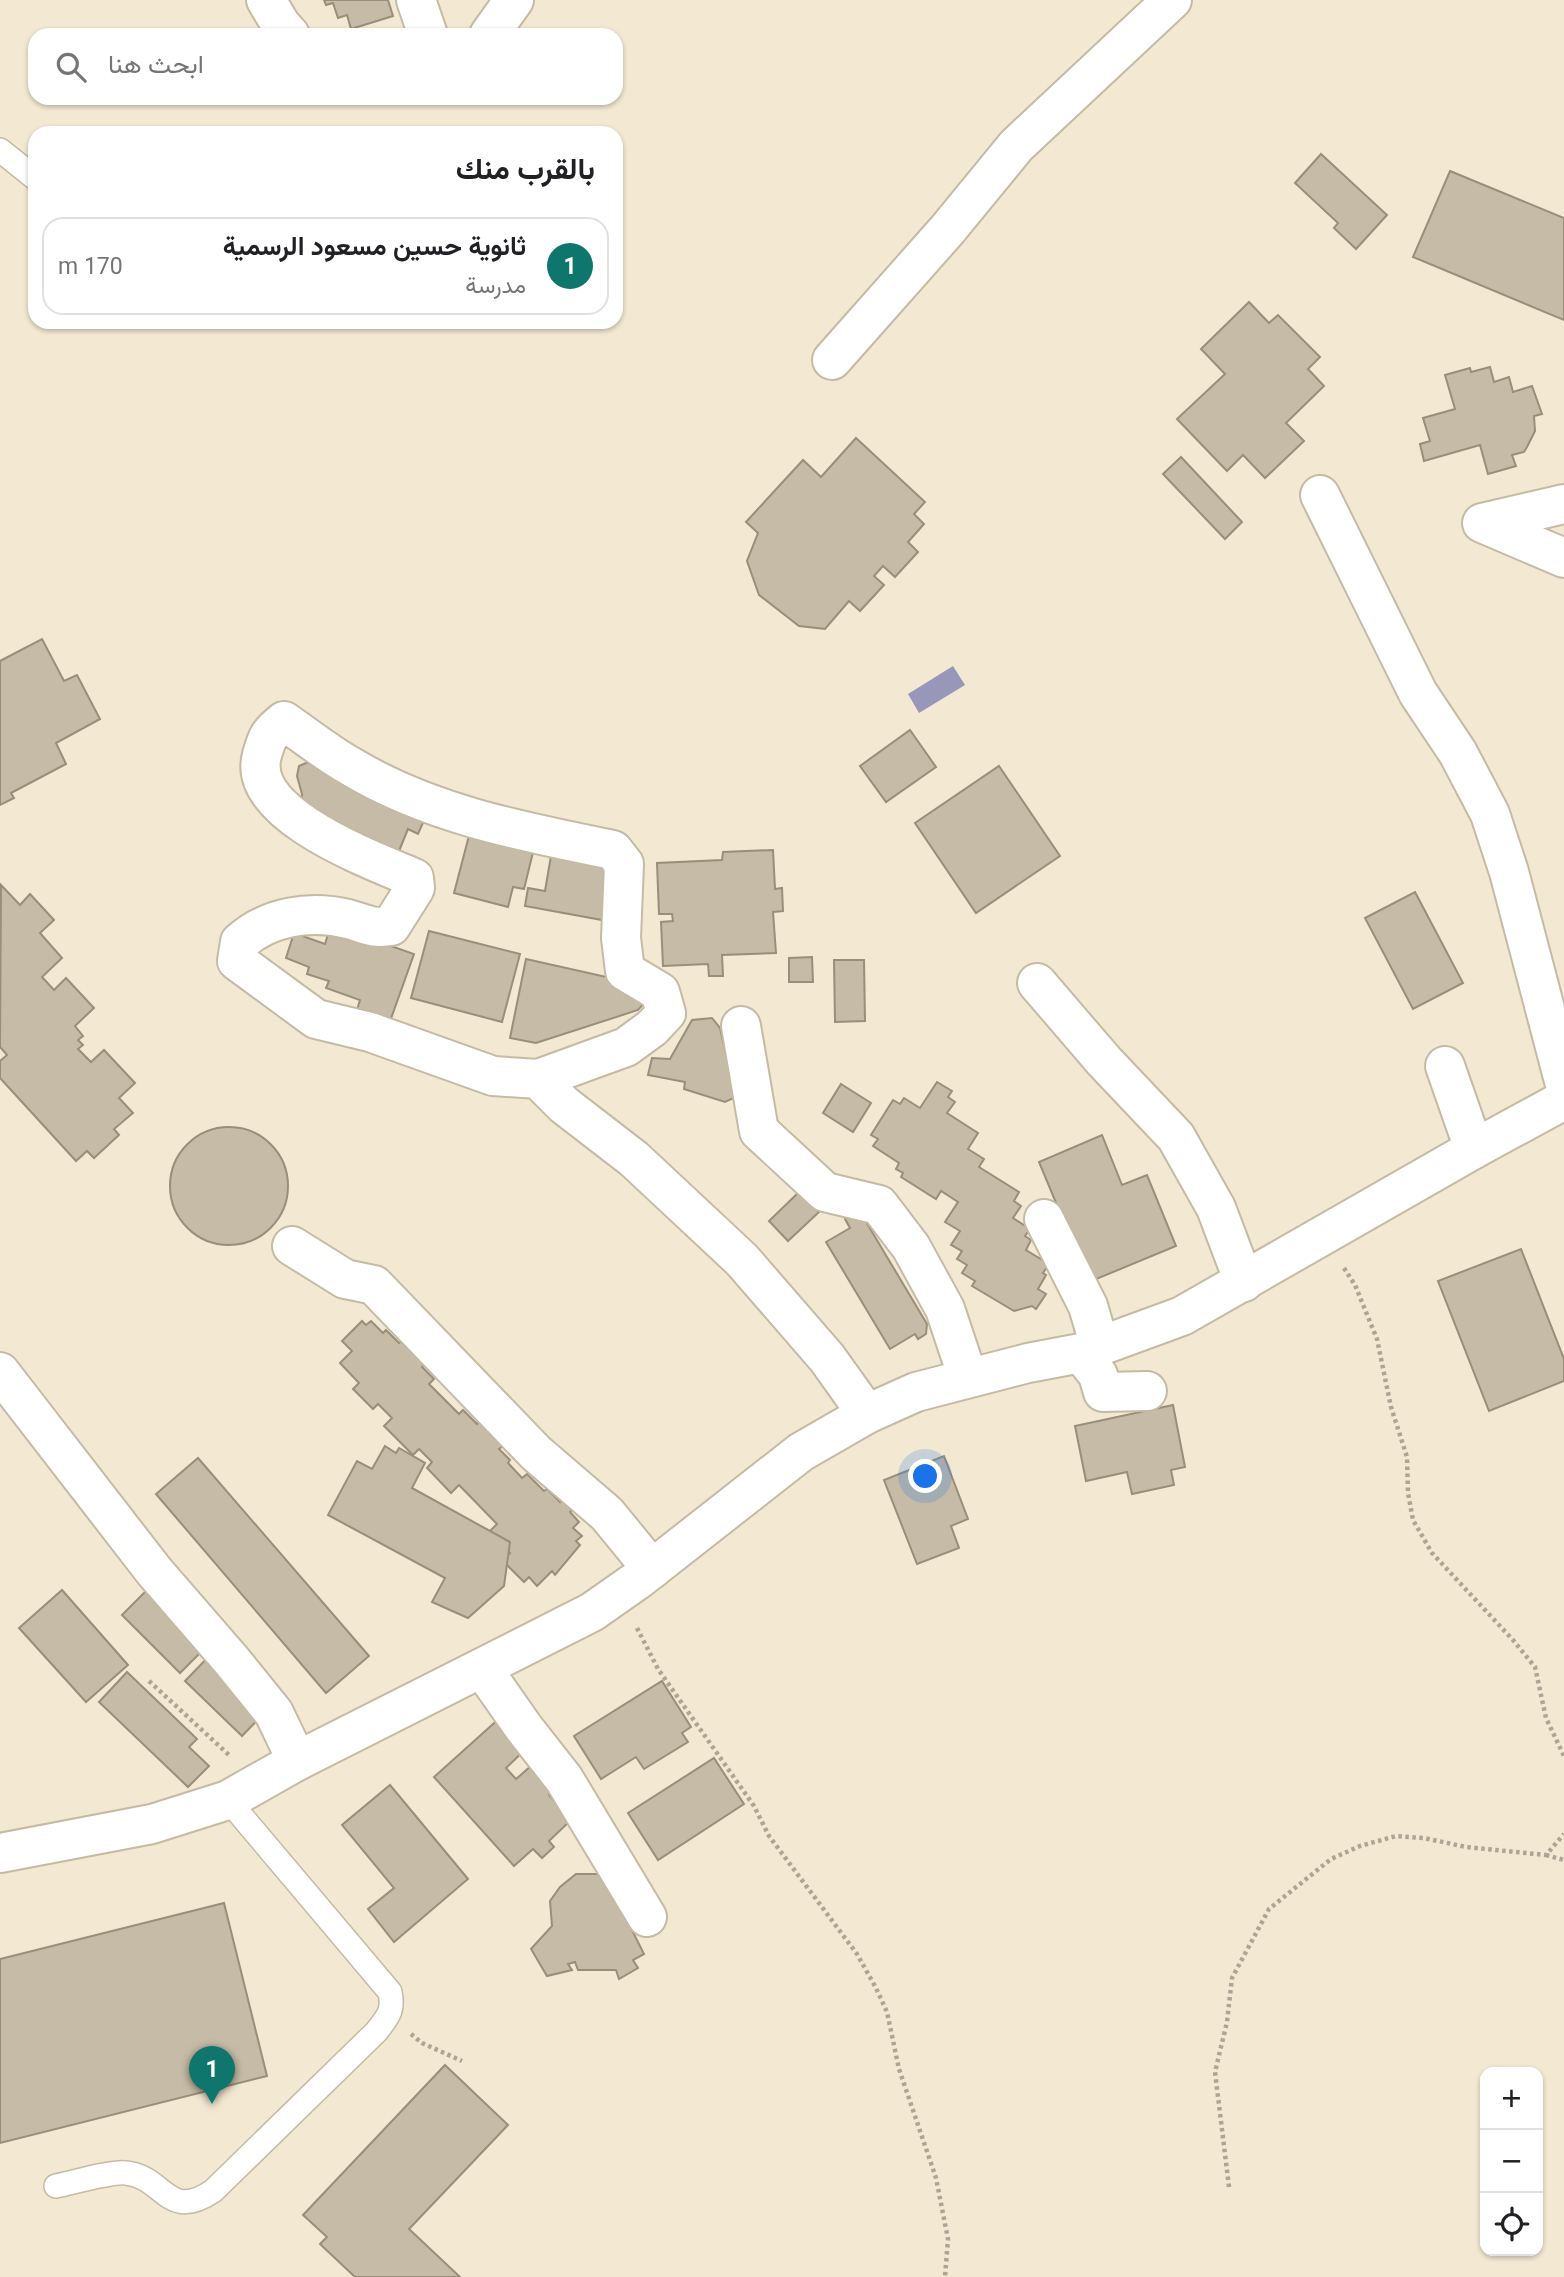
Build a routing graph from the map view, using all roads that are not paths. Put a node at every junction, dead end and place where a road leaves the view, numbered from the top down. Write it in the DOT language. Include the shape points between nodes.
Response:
graph roads {
  1 [pos="266,0"];
  2 [pos="416,0"];
  3 [pos="514,0"];
  4 [pos="1172,0"];
  5 [pos="284,28"];
  6 [pos="426,28"];
  7 [pos="494,28"];
  8 [pos="0,150"];
  9 [pos="28,172"];
  10 [pos="832,359"];
  11 [pos="1320,495"];
  12 [pos="1564,504"];
  13 [pos="1564,558"];
  14 [pos="1037,983"];
  15 [pos="741,1026"];
  16 [pos="1445,1066"];
  17 [pos="538,1079"];
  18 [pos="1564,1081"];
  19 [pos="1564,1100"];
  20 [pos="1474,1149"];
  21 [pos="1044,1219"];
  22 [pos="292,1245"];
  23 [pos="1244,1282"];
  24 [pos="1091,1350"];
  25 [pos="0,1372"];
  26 [pos="968,1378"];
  27 [pos="1147,1391"];
  28 [pos="867,1414"];
  29 [pos="652,1569"];
  30 [pos="482,1668"];
  31 [pos="298,1761"];
  32 [pos="228,1800"];
  33 [pos="0,1853"];
  34 [pos="647,1917"];
  35 [pos="57,2186"];
  1 -- 5 [label="street"];
  2 -- 6 [label="street"];
  3 -- 7 [label="street"];
  4 -- 10 [label="street" via="1016,146"];
  8 -- 9 [label="lane"];
  11 -- 18 [label="street" via="1418,693 1458,753 1490,814"];
  12 -- 13 [label="street" via="1482,523"];
  14 -- 23 [label="street" via="1175,1137 1216,1208"];
  15 -- 26 [label="street" via="759,1131 825,1192 879,1205 911,1247 945,1309"];
  16 -- 20 [label="street"];
  17 -- 17 [label="street" via="626,1047 666,1013 660,992 625,971 621,938 624,864 613,850 495,824 400,792 350,767 284,721 268,734 259,766 268,792 286,813 332,841 414,878 415,888 391,926 376,928 313,914 284,918 255,929 240,942 237,961 316,1019 370,1032 494,1076"];
  17 -- 28 [label="street" via="634,1159 743,1260 827,1358"];
  19 -- 20 [label="street"];
  20 -- 23 [label="street"];
  21 -- 24 [label="street" via="1088,1306"];
  22 -- 29 [label="street" via="345,1279 374,1285 536,1453 607,1514"];
  23 -- 24 [label="street" via="1182,1316"];
  24 -- 26 [label="street"];
  24 -- 27 [label="street" via="1103,1392"];
  25 -- 31 [label="street" via="154,1571 274,1713"];
  26 -- 28 [label="street" via="916,1392"];
  28 -- 29 [label="street" via="801,1452"];
  29 -- 30 [label="street" via="592,1612"];
  30 -- 31 [label="street"];
  30 -- 34 [label="street" via="564,1779"];
  31 -- 32 [label="street"];
  32 -- 33 [label="street" via="152,1824"];
  32 -- 35 [label="lane" via="390,1992 393,2005 377,2031 197,2202 184,2203 125,2172"];
}
